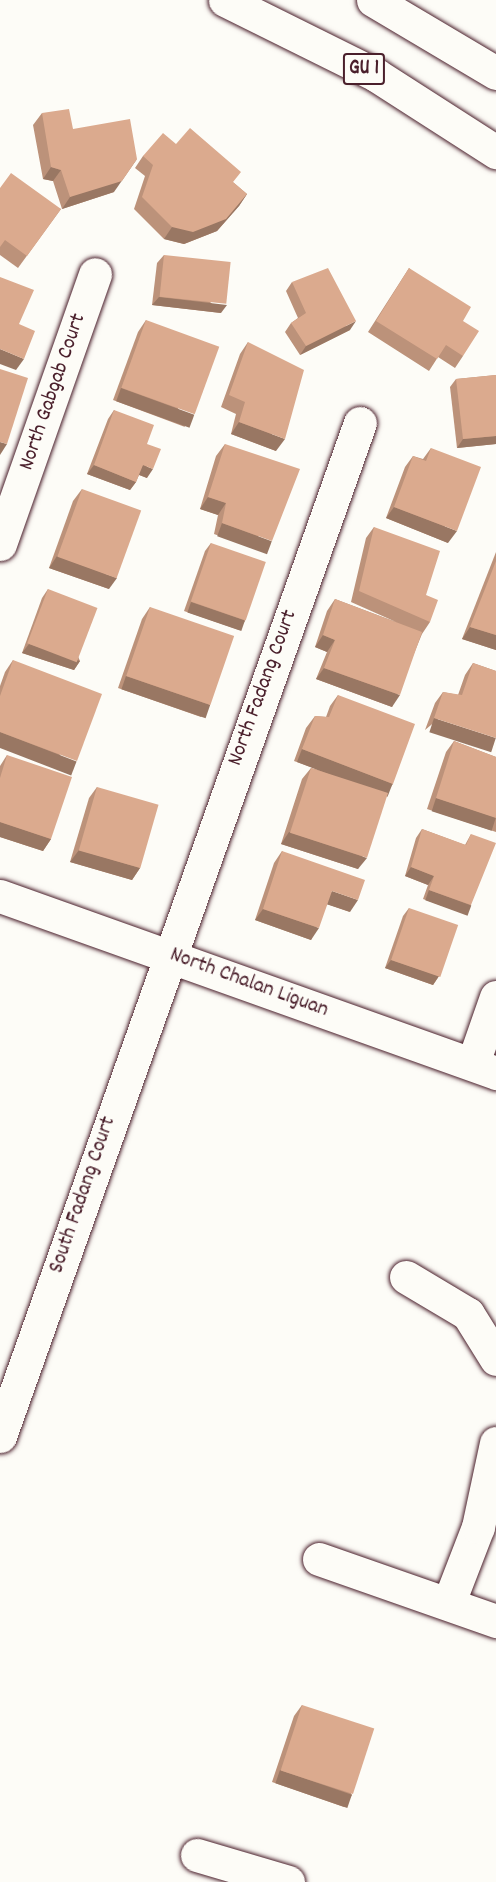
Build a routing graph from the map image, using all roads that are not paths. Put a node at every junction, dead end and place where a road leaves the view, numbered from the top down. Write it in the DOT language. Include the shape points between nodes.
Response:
graph roads {
  1 [pos="225,0"];
  2 [pos="373,0"];
  3 [pos="496,74"];
  4 [pos="496,152"];
  5 [pos="95,274"];
  6 [pos="360,423"];
  7 [pos="0,544"];
  8 [pos="0,896"];
  9 [pos="167,954"];
  10 [pos="496,997"];
  11 [pos="485,1068"];
  12 [pos="406,1277"];
  13 [pos="496,1359"];
  14 [pos="0,1436"];
  15 [pos="496,1443"];
  16 [pos="318,1559"];
  17 [pos="449,1602"];
  18 [pos="496,1621"];
  19 [pos="197,1855"];
  20 [pos="288,1882"];
  1 -- 4 [label="street, GU 1" via="376,75"];
  2 -- 3 [label="street"];
  5 -- 7 [label="street, North Gabgab Court"];
  6 -- 9 [label="street, North Fadang Court"];
  8 -- 9 [label="street, North Chalan Liguan"];
  9 -- 11 [label="street, North Chalan Liguan"];
  9 -- 14 [label="street, South Fadang Court"];
  10 -- 11 [label="street"];
  12 -- 13 [label="street" via="468,1314"];
  15 -- 17 [label="street" via="478,1527"];
  16 -- 17 [label="street"];
  17 -- 18 [label="street"];
  19 -- 20 [label="street"];
}
